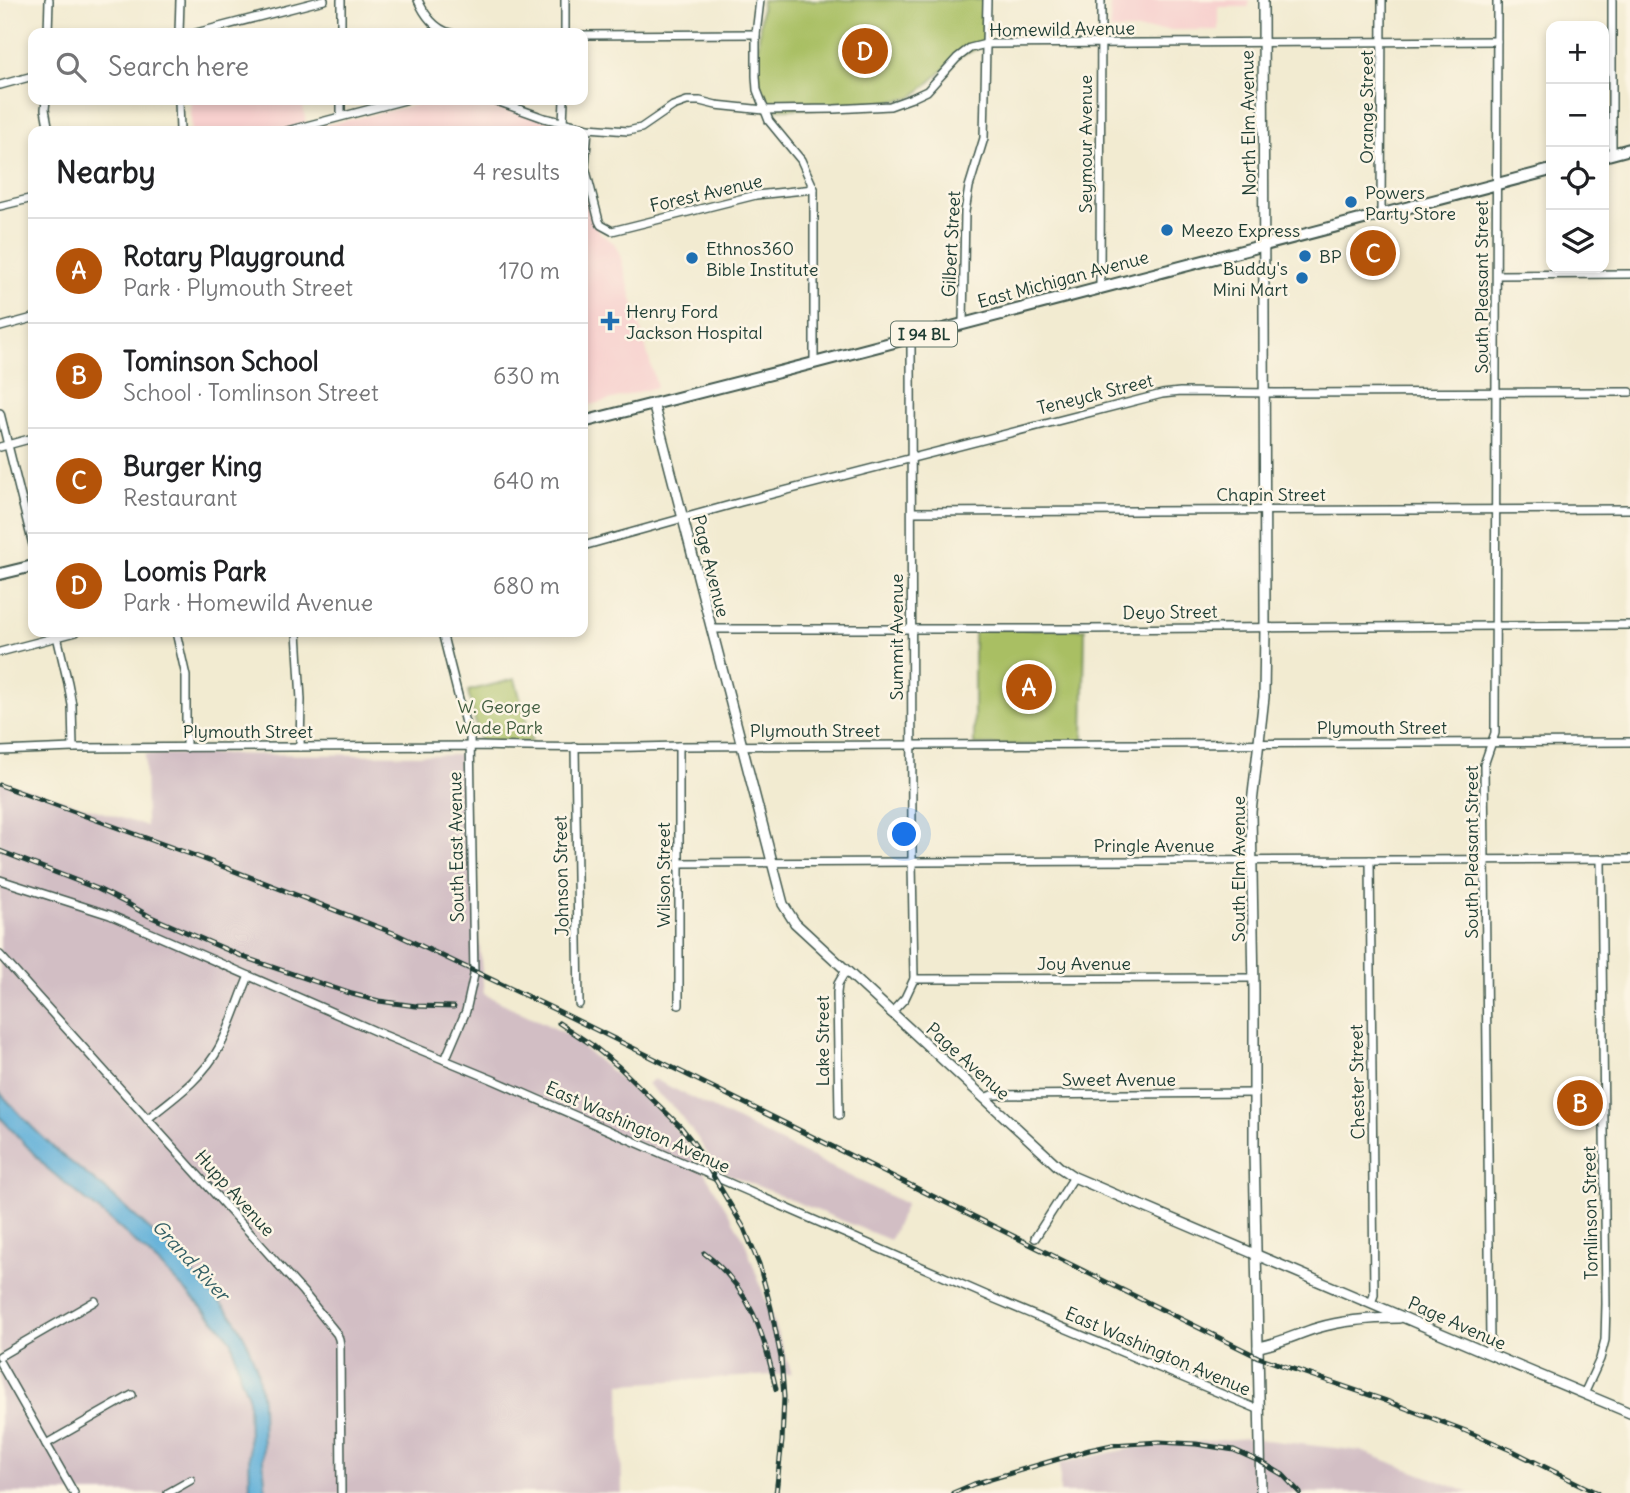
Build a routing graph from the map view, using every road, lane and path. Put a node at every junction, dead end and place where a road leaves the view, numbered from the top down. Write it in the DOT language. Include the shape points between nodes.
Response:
graph roads {
  1 [pos="49,0"];
  2 [pos="180,0"];
  3 [pos="324,0"];
  4 [pos="341,0"];
  5 [pos="418,0"];
  6 [pos="565,0"];
  7 [pos="760,0"];
  8 [pos="987,0"];
  9 [pos="1101,0"];
  10 [pos="1262,0"];
  11 [pos="1382,0"];
  12 [pos="1497,0"];
  13 [pos="1612,0"];
  14 [pos="48,28"];
  15 [pos="179,28"];
  16 [pos="215,28"];
  17 [pos="341,28"];
  18 [pos="440,28"];
  19 [pos="565,28"];
  20 [pos="757,34"];
  21 [pos="588,35"];
  22 [pos="1497,41"];
  23 [pos="1263,42"];
  24 [pos="1381,42"];
  25 [pos="1101,43"];
  26 [pos="986,44"];
  27 [pos="28,77"];
  28 [pos="0,85"];
  29 [pos="45,105"];
  30 [pos="179,105"];
  31 [pos="341,105"];
  32 [pos="385,105"];
  33 [pos="508,105"];
  34 [pos="564,105"];
  35 [pos="764,110"];
  36 [pos="341,116"];
  37 [pos="563,122"];
  38 [pos="48,126"];
  39 [pos="180,126"];
  40 [pos="305,126"];
  41 [pos="580,126"];
  42 [pos="588,128"];
  43 [pos="1608,147"];
  44 [pos="1630,149"];
  45 [pos="1609,155"];
  46 [pos="1546,171"];
  47 [pos="588,179"];
  48 [pos="1496,184"];
  49 [pos="814,189"];
  50 [pos="28,199"];
  51 [pos="0,206"];
  52 [pos="1381,214"];
  53 [pos="1265,245"];
  54 [pos="1630,274"];
  55 [pos="1497,275"];
  56 [pos="1100,287"];
  57 [pos="28,319"];
  58 [pos="963,323"];
  59 [pos="0,327"];
  60 [pos="911,337"];
  61 [pos="814,363"];
  62 [pos="1496,392"];
  63 [pos="1630,392"];
  64 [pos="1265,393"];
  65 [pos="653,403"];
  66 [pos="0,413"];
  67 [pos="588,421"];
  68 [pos="28,439"];
  69 [pos="4,446"];
  70 [pos="912,458"];
  71 [pos="1264,509"];
  72 [pos="1630,509"];
  73 [pos="1496,510"];
  74 [pos="912,512"];
  75 [pos="683,519"];
  76 [pos="28,528"];
  77 [pos="588,545"];
  78 [pos="28,567"];
  79 [pos="0,575"];
  80 [pos="1630,625"];
  81 [pos="1496,626"];
  82 [pos="1265,628"];
  83 [pos="711,629"];
  84 [pos="911,629"];
  85 [pos="47,637"];
  86 [pos="57,637"];
  87 [pos="177,637"];
  88 [pos="297,637"];
  89 [pos="443,637"];
  90 [pos="0,652"];
  91 [pos="1630,742"];
  92 [pos="1492,743"];
  93 [pos="1259,744"];
  94 [pos="470,746"];
  95 [pos="679,746"];
  96 [pos="742,746"];
  97 [pos="912,746"];
  98 [pos="300,747"];
  99 [pos="575,747"];
  100 [pos="73,748"];
  101 [pos="186,748"];
  102 [pos="0,751"];
  103 [pos="1630,859"];
  104 [pos="1252,860"];
  105 [pos="1370,860"];
  106 [pos="1486,860"];
  107 [pos="1601,860"];
  108 [pos="912,862"];
  109 [pos="679,863"];
  110 [pos="772,863"];
  111 [pos="0,880"];
  112 [pos="0,955"];
  113 [pos="846,971"];
  114 [pos="249,976"];
  115 [pos="1254,978"];
  116 [pos="914,979"];
  117 [pos="579,1004"];
  118 [pos="679,1005"];
  119 [pos="891,1013"];
  120 [pos="445,1060"];
  121 [pos="1255,1093"];
  122 [pos="984,1098"];
  123 [pos="839,1115"];
  124 [pos="148,1119"];
  125 [pos="1074,1177"];
  126 [pos="1035,1238"];
  127 [pos="1256,1254"];
  128 [pos="94,1301"];
  129 [pos="1371,1303"];
  130 [pos="1405,1318"];
  131 [pos="1258,1347"];
  132 [pos="1487,1353"];
  133 [pos="0,1356"];
  134 [pos="0,1363"];
  135 [pos="1584,1394"];
  136 [pos="132,1395"];
  137 [pos="1260,1410"];
  138 [pos="1630,1413"];
  139 [pos="46,1444"];
  140 [pos="191,1480"];
  141 [pos="74,1493"];
  142 [pos="168,1493"];
  143 [pos="341,1493"];
  144 [pos="1261,1493"];
  1 -- 14 [label="street"];
  2 -- 15 [label="street"];
  3 -- 16 [label="street"];
  4 -- 17 [label="street"];
  5 -- 18 [label="street" via="425,15"];
  6 -- 19 [label="street"];
  7 -- 20 [label="street"];
  8 -- 26 [label="street, Gilbert Street"];
  9 -- 25 [label="street, Seymour Avenue"];
  10 -- 23 [label="street, North Elm Avenue"];
  11 -- 24 [label="street, Orange Street"];
  12 -- 22 [label="street, South Pleasant Street"];
  13 -- 43 [label="street"];
  20 -- 21 [label="street"];
  20 -- 35 [label="street" via="756,83"];
  22 -- 24 [label="street, Homewild Avenue"];
  22 -- 48 [label="street, South Pleasant Street"];
  23 -- 24 [label="street, Homewild Avenue"];
  23 -- 25 [label="street, Homewild Avenue"];
  23 -- 53 [label="street, North Elm Avenue"];
  24 -- 52 [label="street, Orange Street"];
  25 -- 26 [label="street, Homewild Avenue"];
  25 -- 56 [label="street, Seymour Avenue"];
  26 -- 35 [label="street, Homewild Avenue" via="957,58 927,91 890,106"];
  26 -- 58 [label="street, Gilbert Street" via="984,138 965,212"];
  27 -- 28 [label="street"];
  29 -- 38 [label="street"];
  30 -- 39 [label="street"];
  31 -- 36 [label="street"];
  32 -- 36 [label="street"];
  33 -- 37 [label="street, Homewild Avenue"];
  34 -- 37 [label="street"];
  35 -- 42 [label="street, Homewild Avenue" via="687,101 641,128"];
  35 -- 49 [label="street" via="801,160"];
  36 -- 40 [label="street"];
  37 -- 41 [label="street, Homewild Avenue"];
  44 -- 45 [label="main road"];
  46 -- 48 [label="main road, East Michigan Avenue / I 94 BL"];
  47 -- 49 [label="street, Forest Avenue" via="599,221 612,230 757,195"];
  48 -- 52 [label="main road, East Michigan Avenue / I 94 BL"];
  48 -- 55 [label="street, South Pleasant Street"];
  49 -- 61 [label="street"];
  50 -- 51 [label="street"];
  52 -- 53 [label="main road, East Michigan Avenue / I 94 BL"];
  53 -- 56 [label="main road, East Michigan Avenue / I 94 BL"];
  53 -- 64 [label="street, South Elm Avenue"];
  54 -- 55 [label="street"];
  55 -- 62 [label="street, South Pleasant Street"];
  56 -- 58 [label="main road, East Michigan Avenue / I 94 BL"];
  57 -- 59 [label="street"];
  58 -- 60 [label="main road, East Michigan Avenue / I 94 BL"];
  60 -- 61 [label="main road, East Michigan Avenue / I 94 BL"];
  60 -- 70 [label="street, Summit Avenue"];
  61 -- 65 [label="main road, East Michigan Avenue / I 94 BL"];
  62 -- 63 [label="street, Teneyck Street"];
  62 -- 64 [label="street, Teneyck Street"];
  62 -- 73 [label="street, South Pleasant Street"];
  64 -- 70 [label="street, Teneyck Street" via="1162,394"];
  64 -- 71 [label="street, South Elm Avenue"];
  65 -- 67 [label="main road, East Michigan Avenue / I 94 BL"];
  65 -- 75 [label="street, Page Avenue"];
  66 -- 69 [label="street"];
  68 -- 69 [label="street"];
  69 -- 76 [label="street"];
  70 -- 74 [label="street, Summit Avenue"];
  70 -- 75 [label="street, Teneyck Street"];
  71 -- 73 [label="street, Chapin Street"];
  71 -- 74 [label="street, Chapin Street"];
  71 -- 82 [label="street, South Elm Avenue"];
  72 -- 73 [label="street, Chapin Street"];
  73 -- 81 [label="street, South Pleasant Street"];
  74 -- 84 [label="street, Summit Avenue"];
  75 -- 77 [label="street, Teneyck Street"];
  75 -- 83 [label="street, Page Avenue"];
  78 -- 79 [label="main road"];
  80 -- 81 [label="street, Deyo Street"];
  81 -- 82 [label="street, Deyo Street"];
  81 -- 92 [label="street, South Pleasant Street"];
  82 -- 84 [label="street, Deyo Street"];
  82 -- 93 [label="street, South Elm Avenue"];
  83 -- 84 [label="street, Deyo Street"];
  83 -- 96 [label="street, Page Avenue"];
  84 -- 97 [label="street, Summit Avenue"];
  85 -- 90 [label="street"];
  86 -- 100 [label="street" via="72,705"];
  87 -- 101 [label="street" via="186,676"];
  88 -- 98 [label="street"];
  89 -- 94 [label="street, South East Avenue"];
  91 -- 92 [label="street, Plymouth Street"];
  92 -- 93 [label="street, Plymouth Street"];
  92 -- 106 [label="street, South Pleasant Street" via="1484,765"];
  93 -- 97 [label="street, Plymouth Street"];
  93 -- 104 [label="street, South Elm Avenue"];
  94 -- 98 [label="street, Plymouth Street"];
  94 -- 99 [label="street, Plymouth Street"];
  94 -- 120 [label="street, South East Avenue" via="474,980"];
  95 -- 96 [label="street, Plymouth Street"];
  95 -- 99 [label="street, Plymouth Street"];
  95 -- 109 [label="street, Wilson Street"];
  96 -- 97 [label="street, Plymouth Street"];
  96 -- 110 [label="street, Page Avenue"];
  97 -- 108 [label="street, Summit Avenue"];
  98 -- 101 [label="street, Plymouth Street"];
  99 -- 117 [label="street, Johnson Street"];
  100 -- 101 [label="street, Plymouth Street"];
  100 -- 102 [label="street, Plymouth Street"];
  103 -- 107 [label="street, Pringle Avenue"];
  104 -- 105 [label="street, Pringle Avenue"];
  104 -- 108 [label="street, Pringle Avenue"];
  104 -- 115 [label="street, South Elm Avenue"];
  105 -- 106 [label="street, Pringle Avenue"];
  105 -- 129 [label="street, Chester Street"];
  106 -- 107 [label="street, Pringle Avenue"];
  106 -- 132 [label="street, South Pleasant Street"];
  107 -- 135 [label="street, Tomlinson Street" via="1605,1340"];
  108 -- 110 [label="street, Pringle Avenue"];
  108 -- 116 [label="street, Summit Avenue"];
  109 -- 110 [label="street, Pringle Avenue"];
  109 -- 118 [label="street, Wilson Street"];
  110 -- 113 [label="street, Page Avenue" via="790,917"];
  111 -- 114 [label="street, East Washington Avenue" via="110,915"];
  112 -- 124 [label="street, Hupp Avenue"];
  113 -- 119 [label="street, Page Avenue"];
  113 -- 123 [label="street, Lake Street" via="837,992"];
  114 -- 120 [label="street, East Washington Avenue"];
  114 -- 124 [label="street" via="220,1047 206,1068"];
  115 -- 116 [label="street, Joy Avenue"];
  115 -- 121 [label="street, South Elm Avenue"];
  116 -- 119 [label="street"];
  119 -- 122 [label="street, Page Avenue"];
  120 -- 137 [label="street, East Washington Avenue"];
  121 -- 122 [label="street, Sweet Avenue"];
  121 -- 127 [label="street, South Elm Avenue"];
  122 -- 125 [label="street, Page Avenue"];
  124 -- 143 [label="street, Hupp Avenue" via="340,1339"];
  125 -- 126 [label="street"];
  125 -- 127 [label="street, Page Avenue"];
  127 -- 129 [label="street, Page Avenue"];
  127 -- 131 [label="street, South Elm Avenue"];
  128 -- 133 [label="street"];
  129 -- 130 [label="street, Page Avenue"];
  130 -- 131 [label="street" via="1339,1322"];
  130 -- 132 [label="street, Page Avenue"];
  131 -- 137 [label="street, South Elm Avenue"];
  132 -- 135 [label="street, Page Avenue"];
  134 -- 139 [label="street"];
  135 -- 138 [label="street, Page Avenue"];
  136 -- 139 [label="street"];
  137 -- 144 [label="street, South Elm Avenue"];
  139 -- 141 [label="street"];
  140 -- 142 [label="street"];
}
